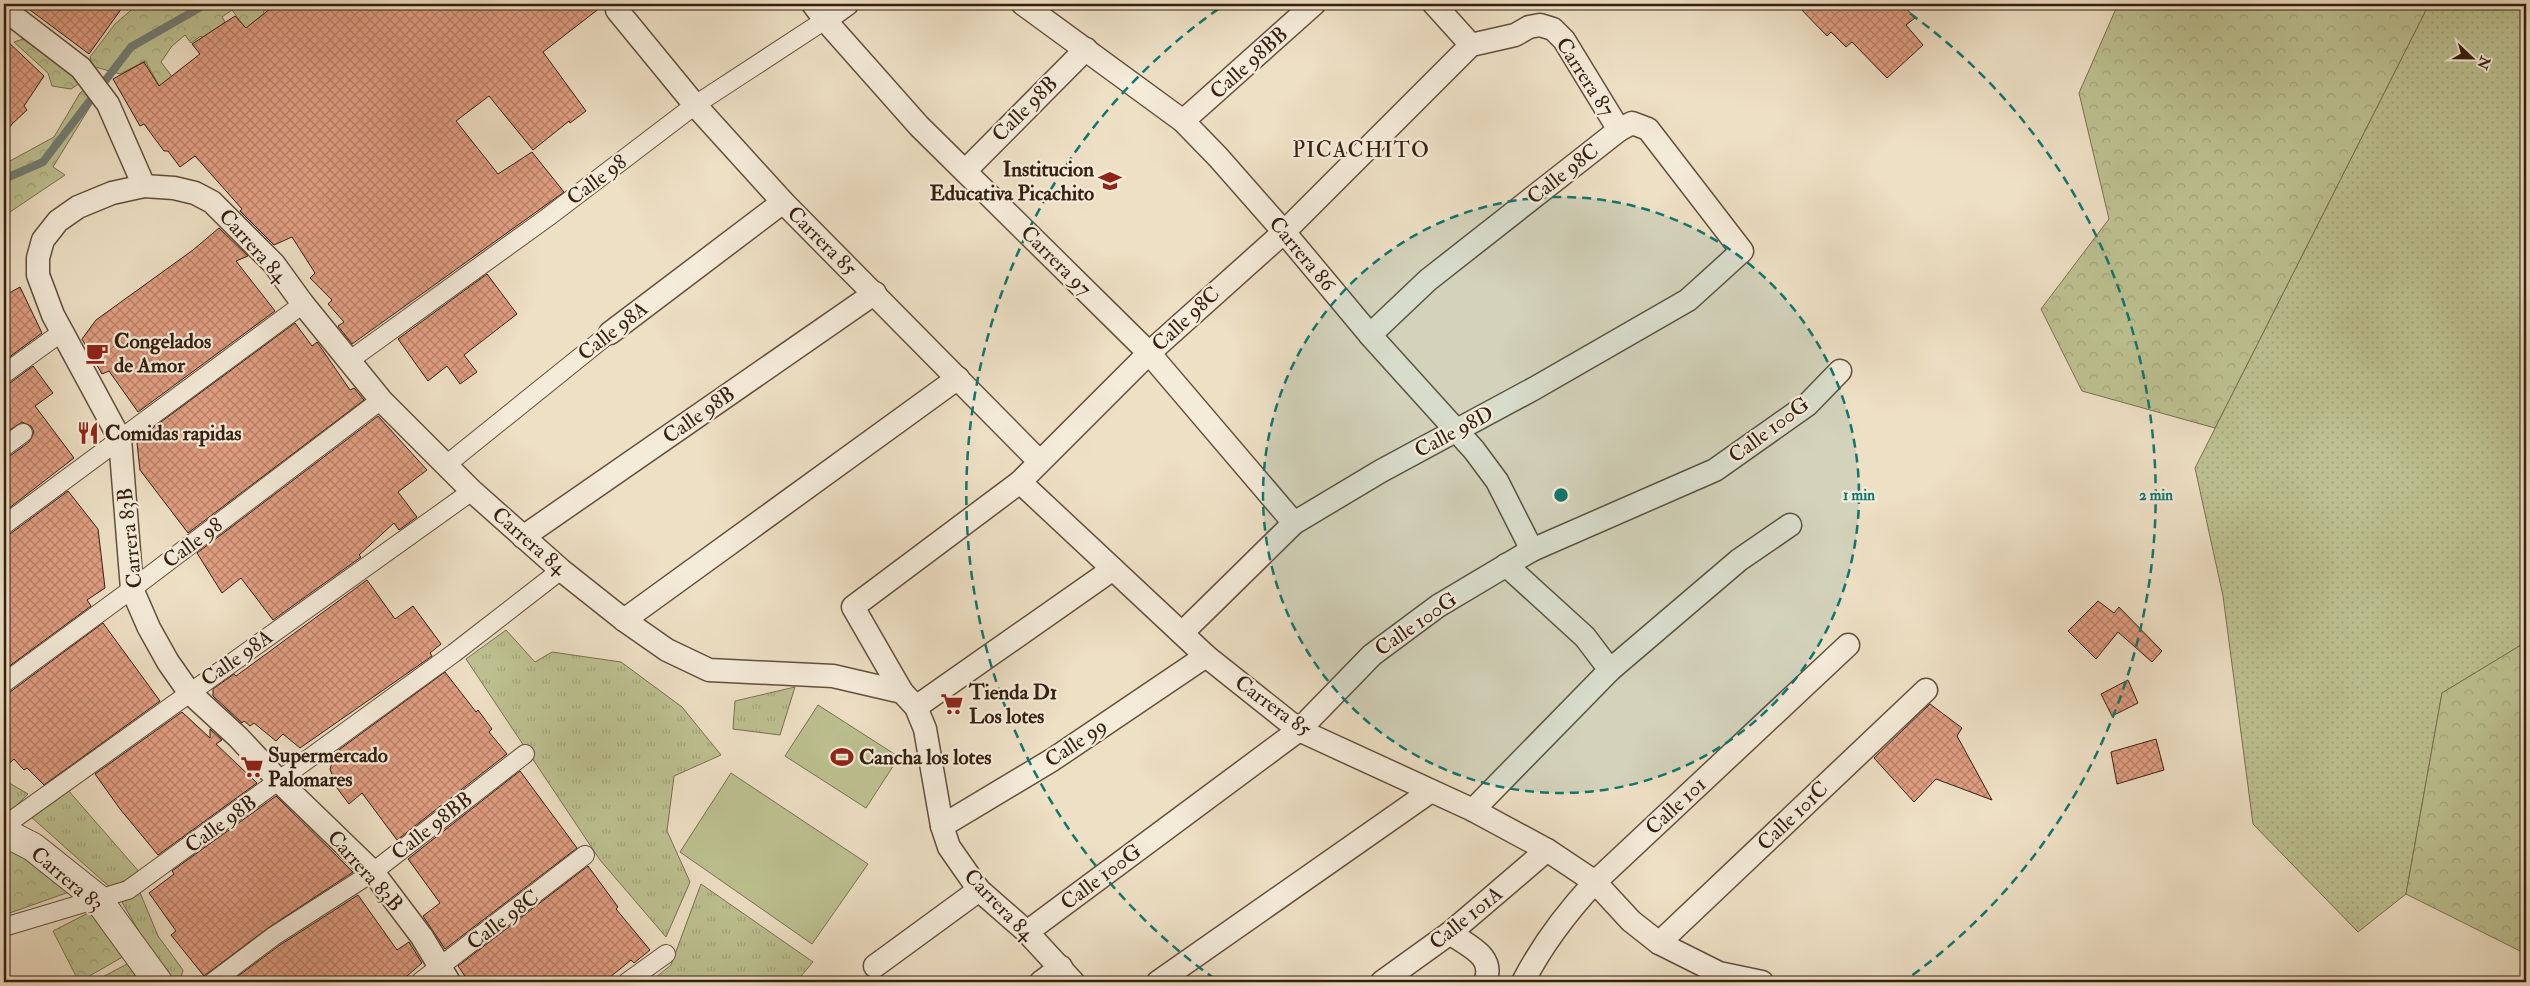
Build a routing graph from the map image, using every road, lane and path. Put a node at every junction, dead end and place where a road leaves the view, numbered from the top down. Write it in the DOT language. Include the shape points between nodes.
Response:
graph roads {
  1 [pos="847,4"];
  2 [pos="1023,4"];
  3 [pos="1314,4"];
  4 [pos="1434,4"];
  5 [pos="4,9"];
  6 [pos="617,10"];
  7 [pos="819,12"];
  8 [pos="1471,45"];
  9 [pos="1086,49"];
  10 [pos="696,105"];
  11 [pos="1183,121"];
  12 [pos="1619,130"];
  13 [pos="965,170"];
  14 [pos="144,186"];
  15 [pos="782,202"];
  16 [pos="1284,232"];
  17 [pos="43,240"];
  18 [pos="1742,251"];
  19 [pos="875,293"];
  20 [pos="303,304"];
  21 [pos="62,332"];
  22 [pos="610,333"];
  23 [pos="1370,335"];
  24 [pos="1149,353"];
  25 [pos="350,360"];
  26 [pos="1840,371"];
  27 [pos="4,374"];
  28 [pos="958,378"];
  29 [pos="381,400"];
  30 [pos="1457,430"];
  31 [pos="23,433"];
  32 [pos="120,439"];
  33 [pos="4,447"];
  34 [pos="1039,461"];
  35 [pos="446,465"];
  36 [pos="1020,482"];
  37 [pos="472,491"];
  38 [pos="1294,523"];
  39 [pos="4,525"];
  40 [pos="1790,525"];
  41 [pos="523,537"];
  42 [pos="1532,550"];
  43 [pos="1506,565"];
  44 [pos="1113,569"];
  45 [pos="561,570"];
  46 [pos="132,589"];
  47 [pos="624,620"];
  48 [pos="1182,633"];
  49 [pos="1848,645"];
  50 [pos="1206,656"];
  51 [pos="1610,670"];
  52 [pos="4,683"];
  53 [pos="1926,690"];
  54 [pos="189,692"];
  55 [pos="909,699"];
  56 [pos="1299,730"];
  57 [pos="525,754"];
  58 [pos="279,781"];
  59 [pos="1430,791"];
  60 [pos="1473,810"];
  61 [pos="4,826"];
  62 [pos="942,826"];
  63 [pos="4,832"];
  64 [pos="1547,850"];
  65 [pos="585,856"];
  66 [pos="373,872"];
  67 [pos="1594,882"];
  68 [pos="979,890"];
  69 [pos="96,898"];
  70 [pos="4,927"];
  71 [pos="1026,932"];
  72 [pos="1450,933"];
  73 [pos="1659,943"];
  74 [pos="666,954"];
  75 [pos="875,966"];
  76 [pos="445,974"];
  77 [pos="1067,975"];
  78 [pos="1718,978"];
  79 [pos="158,982"];
  80 [pos="213,982"];
  81 [pos="420,982"];
  82 [pos="627,982"];
  83 [pos="1041,982"];
  84 [pos="1158,982"];
  85 [pos="1382,982"];
  86 [pos="1485,982"];
  87 [pos="1523,982"];
  88 [pos="1762,982"];
  1 -- 7 [label="street, Calle 98"];
  2 -- 9 [label="street, Carrera 86"];
  3 -- 11 [label="street, Calle 98BB"];
  4 -- 8 [label="street"];
  5 -- 14 [label="street" via="72,59 93,84 108,104"];
  6 -- 10 [label="street, Carrera 85"];
  7 -- 10 [label="street, Calle 98"];
  7 -- 13 [label="street, Carrera 97" via="919,126"];
  8 -- 12 [label="street, Carrera 87" via="1515,35 1529,26 1553,28 1564,40"];
  8 -- 16 [label="street, Calle 98C"];
  9 -- 11 [label="street, Carrera 86"];
  9 -- 13 [label="street, Calle 98B"];
  10 -- 15 [label="street, Carrera 85"];
  10 -- 25 [label="street, Calle 98"];
  11 -- 16 [label="street, Carrera 86"];
  12 -- 18 [label="street, Carrera 87" via="1632,123 1648,129"];
  12 -- 23 [label="street, Calle 98C" via="1428,280"];
  13 -- 24 [label="street, Carrera 97"];
  14 -- 17 [label="street, Carrera 84" via="112,193 78,207 58,221"];
  14 -- 20 [label="street, Carrera 84" via="174,188 212,202 274,264"];
  15 -- 19 [label="street, Carrera 85"];
  15 -- 22 [label="street, Calle 98A"];
  16 -- 23 [label="street, Carrera 86"];
  16 -- 24 [label="street, Calle 98C"];
  17 -- 21 [label="street, Carrera 83B" via="38,275"];
  18 -- 30 [label="street, Calle 98D" via="1688,300"];
  19 -- 28 [label="street, Carrera 85"];
  19 -- 41 [label="street, Calle 98B"];
  20 -- 25 [label="street, Carrera 84"];
  20 -- 32 [label="street"];
  21 -- 27 [label="street"];
  21 -- 32 [label="street, Carrera 83B"];
  22 -- 35 [label="street, Calle 98A"];
  23 -- 30 [label="street, Carrera 86"];
  24 -- 34 [label="street, Calle 98C"];
  24 -- 38 [label="street, Carrera 97"];
  25 -- 29 [label="street, Carrera 84"];
  26 -- 42 [label="street, Calle 100G" via="1807,405 1716,470"];
  28 -- 34 [label="street, Carrera 85"];
  28 -- 47 [label="street"];
  29 -- 35 [label="street, Carrera 84"];
  29 -- 46 [label="street, Calle 98"];
  30 -- 38 [label="street, Calle 98D"];
  30 -- 42 [label="street, Carrera 86" via="1497,481"];
  31 -- 33 [label="street"];
  32 -- 39 [label="street"];
  32 -- 46 [label="street, Carrera 83B"];
  34 -- 36 [label="street, Calle 98C"];
  35 -- 37 [label="street, Carrera 84"];
  36 -- 44 [label="street, Carrera 85"];
  36 -- 55 [label="street, Calle 98C" via="853,607"];
  37 -- 41 [label="street, Carrera 84"];
  37 -- 54 [label="street, Calle 98A"];
  38 -- 48 [label="street, Calle 98D"];
  40 -- 51 [label="street" via="1739,560"];
  41 -- 45 [label="street, Carrera 84"];
  42 -- 43 [label="street, Calle 100G"];
  43 -- 51 [label="street" via="1585,637"];
  43 -- 56 [label="street, Calle 100G" via="1438,606 1372,656"];
  44 -- 48 [label="street, Carrera 85"];
  44 -- 55 [label="street"];
  45 -- 47 [label="street, Carrera 84"];
  45 -- 58 [label="street, Calle 98B"];
  46 -- 52 [label="street, Calle 98"];
  46 -- 54 [label="street, Carrera 83B" via="168,662"];
  47 -- 55 [label="street, Carrera 84" via="667,650 709,670 833,676"];
  48 -- 50 [label="street, Carrera 85"];
  49 -- 67 [label="street, Calle 101"];
  50 -- 56 [label="street, Carrera 85"];
  50 -- 62 [label="street, Calle 99" via="1052,760"];
  51 -- 60 [label="street"];
  53 -- 73 [label="street, Calle 101C"];
  54 -- 58 [label="street, Carrera 83B"];
  54 -- 61 [label="street, Calle 98A"];
  55 -- 62 [label="street, Carrera 84" via="925,729"];
  56 -- 59 [label="street, Carrera 85"];
  56 -- 71 [label="street, Calle 100G"];
  57 -- 66 [label="street, Calle 98BB"];
  58 -- 66 [label="street, Carrera 83B"];
  58 -- 69 [label="street, Calle 98B" via="128,890"];
  59 -- 60 [label="street, Carrera 85"];
  59 -- 84 [label="street"];
  60 -- 64 [label="street, Carrera 85"];
  62 -- 68 [label="street, Carrera 84" via="949,847"];
  63 -- 69 [label="street, Carrera 83" via="33,848"];
  64 -- 67 [label="street, Carrera 85"];
  64 -- 72 [label="street, Calle 101A"];
  65 -- 76 [label="street, Calle 98C"];
  66 -- 76 [label="street, Carrera 83B" via="422,937"];
  66 -- 80 [label="street, Calle 98BB" via="274,936"];
  67 -- 73 [label="street, Carrera 85"];
  67 -- 87 [label="street, Calle 101" via="1565,914"];
  68 -- 71 [label="street, Carrera 84"];
  68 -- 75 [label="street"];
  69 -- 70 [label="street, Calle 98B"];
  69 -- 79 [label="street, Carrera 83"];
  71 -- 77 [label="street, Carrera 84"];
  72 -- 85 [label="street, Calle 101A"];
  72 -- 86 [label="street" via="1485,958 1489,973"];
  73 -- 78 [label="street, Carrera 85"];
  74 -- 82 [label="street"];
  76 -- 81 [label="street, Calle 98C"];
  77 -- 83 [label="street"];
  78 -- 88 [label="street, Carrera 85"];
}
